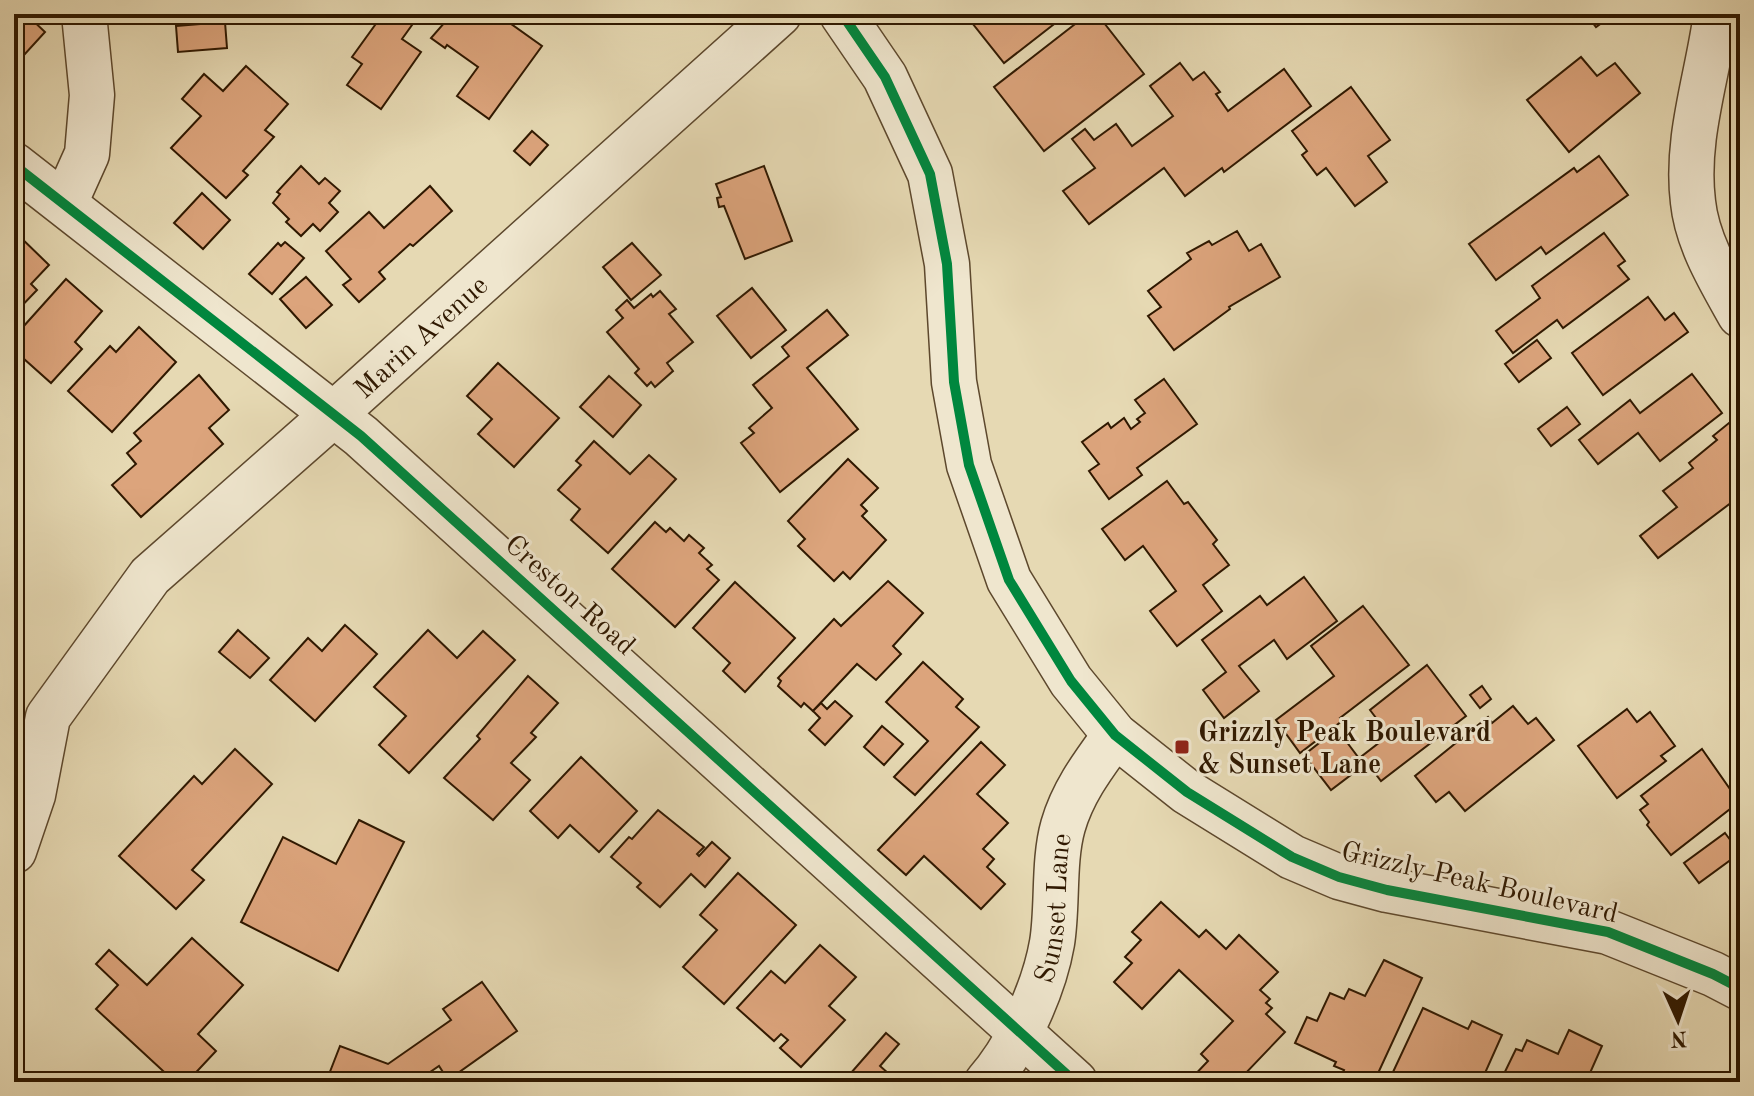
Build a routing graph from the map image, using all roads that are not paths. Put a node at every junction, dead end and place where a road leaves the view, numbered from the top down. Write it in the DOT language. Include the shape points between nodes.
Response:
graph roads {
  1 [pos="84,14"];
  2 [pos="779,14"];
  3 [pos="842,14"];
  4 [pos="1716,14"];
  5 [pos="14,165"];
  6 [pos="65,203"];
  7 [pos="1740,315"];
  8 [pos="334,414"];
  9 [pos="1115,735"];
  10 [pos="14,851"];
  11 [pos="1740,988"];
  12 [pos="1020,1032"];
  13 [pos="987,1082"];
  14 [pos="1075,1082"];
  1 -- 6 [label="street" via="92,95 87,154"];
  2 -- 8 [label="street, Marin Avenue"];
  3 -- 9 [label="street, Grizzly Peak Boulevard" via="885,77 930,174 947,264 954,382 969,465 1009,580 1071,681"];
  4 -- 7 [label="street" via="1693,130 1693,203 1711,263"];
  5 -- 6 [label="street, Creston Road"];
  6 -- 8 [label="street, Creston Road"];
  8 -- 10 [label="street, Marin Avenue" via="150,576 48,717 33,795"];
  8 -- 12 [label="street, Creston Road"];
  9 -- 11 [label="street, Grizzly Peak Boulevard" via="1187,792 1292,857 1339,877 1608,932"];
  9 -- 12 [label="street, Sunset Lane" via="1080,783 1062,828 1052,943"];
  12 -- 13 [label="street, Sunset Lane"];
  12 -- 14 [label="street, Creston Road"];
}
